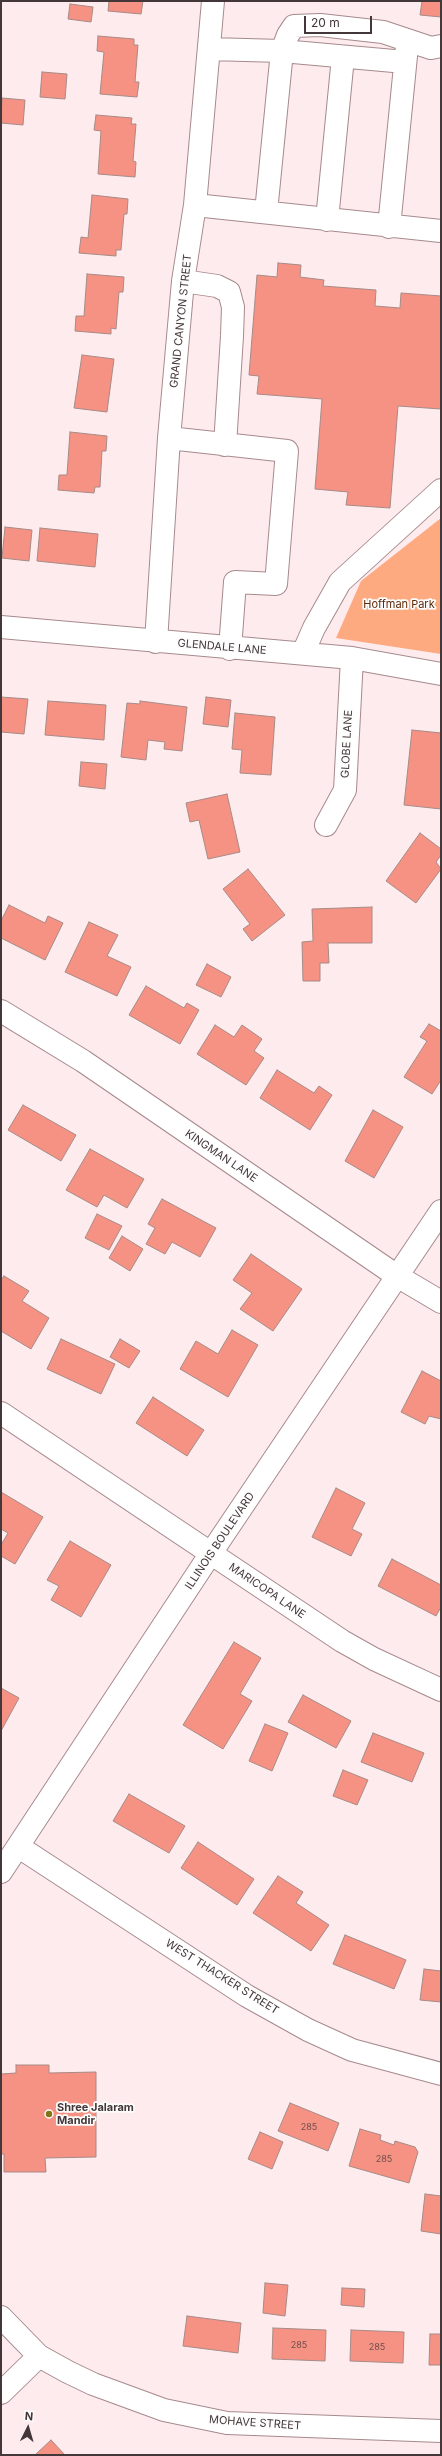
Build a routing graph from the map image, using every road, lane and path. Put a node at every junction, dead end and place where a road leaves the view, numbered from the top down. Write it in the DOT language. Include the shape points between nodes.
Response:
graph roads {
  1 [pos="213,1"];
  2 [pos="408,39"];
  3 [pos="441,46"];
  4 [pos="209,49"];
  5 [pos="282,51"];
  6 [pos="343,57"];
  7 [pos="405,62"];
  8 [pos="195,205"];
  9 [pos="266,212"];
  10 [pos="327,220"];
  11 [pos="389,227"];
  12 [pos="441,231"];
  13 [pos="183,281"];
  14 [pos="169,438"];
  15 [pos="225,444"];
  16 [pos="441,490"];
  17 [pos="1,628"];
  18 [pos="156,642"];
  19 [pos="230,649"];
  20 [pos="302,653"];
  21 [pos="352,658"];
  22 [pos="441,674"];
  23 [pos="326,825"];
  24 [pos="1,1011"];
  25 [pos="441,1211"];
  26 [pos="397,1276"];
  27 [pos="441,1302"];
  28 [pos="1,1413"];
  29 [pos="211,1553"];
  30 [pos="441,1690"];
  31 [pos="19,1847"];
  32 [pos="1,1872"];
  33 [pos="441,2074"];
  34 [pos="1,2317"];
  35 [pos="39,2356"];
  36 [pos="1,2393"];
  37 [pos="441,2431"];
  1 -- 4 [label="street, GRAND CANYON STREET"];
  2 -- 3 [label="street" via="432,48"];
  2 -- 5 [label="street" via="383,32 320,25 294,26"];
  2 -- 7 [label="street"];
  4 -- 5 [label="street"];
  4 -- 8 [label="street, GRAND CANYON STREET"];
  5 -- 6 [label="street"];
  5 -- 9 [label="street"];
  6 -- 7 [label="street"];
  6 -- 10 [label="street"];
  7 -- 11 [label="street"];
  8 -- 9 [label="street"];
  8 -- 13 [label="street, GRAND CANYON STREET"];
  9 -- 10 [label="street"];
  10 -- 11 [label="street"];
  11 -- 12 [label="street"];
  13 -- 14 [label="street, GRAND CANYON STREET"];
  13 -- 15 [label="street" via="217,286 230,292 233,307"];
  14 -- 15 [label="street"];
  14 -- 18 [label="street, GRAND CANYON STREET"];
  15 -- 19 [label="street" via="287,451 276,584 235,582"];
  16 -- 20 [label="street" via="340,582"];
  17 -- 18 [label="street, GLENDALE LANE"];
  18 -- 19 [label="street, GLENDALE LANE"];
  19 -- 20 [label="street, GLENDALE LANE"];
  20 -- 21 [label="street, GLENDALE LANE"];
  21 -- 22 [label="street, GLENDALE LANE"];
  21 -- 23 [label="street, GLOBE LANE" via="345,790"];
  24 -- 26 [label="street, KINGMAN LANE" via="82,1061"];
  25 -- 26 [label="street, ILLINOIS BOULEVARD"];
  26 -- 27 [label="street, KINGMAN LANE"];
  26 -- 29 [label="street, ILLINOIS BOULEVARD"];
  28 -- 29 [label="street, MARICOPA LANE"];
  29 -- 30 [label="street, MARICOPA LANE" via="342,1641"];
  29 -- 31 [label="street, ILLINOIS BOULEVARD"];
  31 -- 32 [label="street, ILLINOIS BOULEVARD"];
  31 -- 33 [label="street, WEST THACKER STREET" via="247,1996 308,2030 352,2050"];
  34 -- 35 [label="street, MOHAVE STREET"];
  35 -- 36 [label="street"];
  35 -- 37 [label="street, MOHAVE STREET" via="93,2384 164,2410 202,2419 246,2424"];
}
